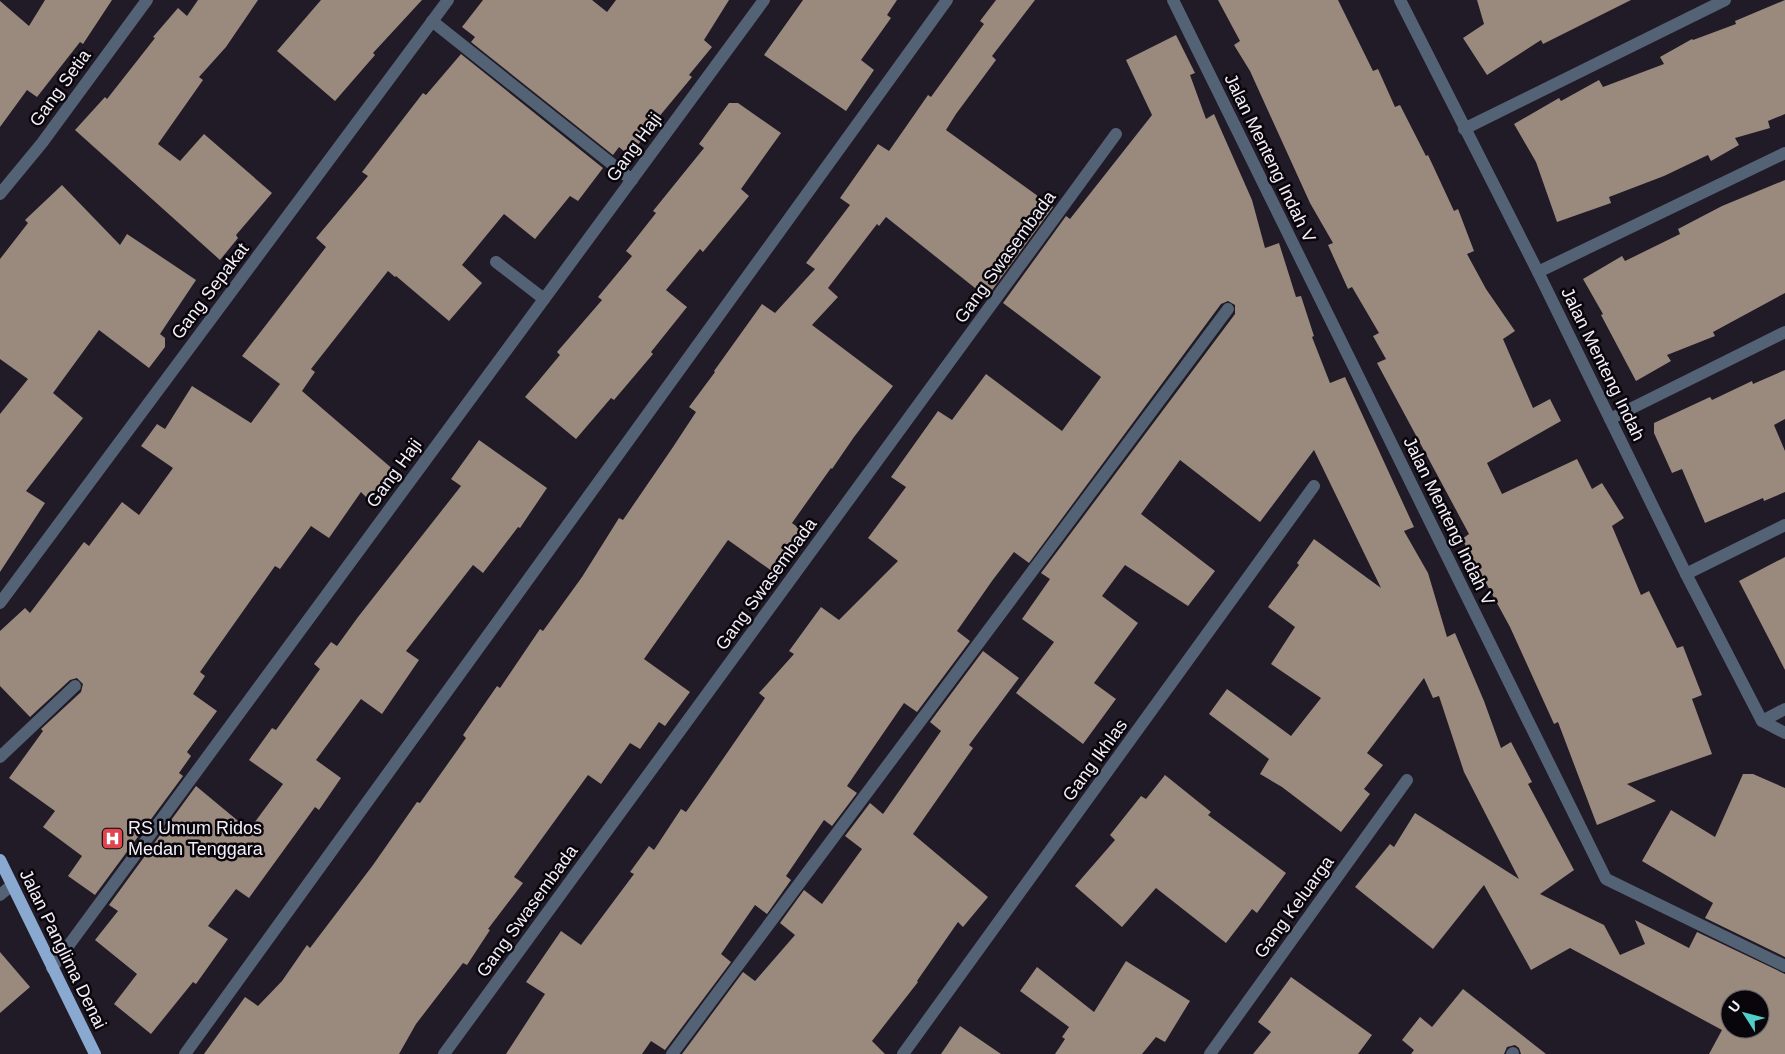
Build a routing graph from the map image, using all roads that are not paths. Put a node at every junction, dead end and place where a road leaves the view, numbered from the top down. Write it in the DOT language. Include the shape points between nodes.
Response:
graph roads {
  1 [pos="147,0"];
  2 [pos="448,0"];
  3 [pos="764,0"];
  4 [pos="947,0"];
  5 [pos="1173,0"];
  6 [pos="1400,0"];
  7 [pos="1725,0"];
  8 [pos="432,20"];
  9 [pos="1464,129"];
  10 [pos="1116,134"];
  11 [pos="1785,153"];
  12 [pos="632,180"];
  13 [pos="0,194"];
  14 [pos="496,262"];
  15 [pos="1538,272"];
  16 [pos="544,299"];
  17 [pos="1228,309"];
  18 [pos="1785,332"];
  19 [pos="1610,419"];
  20 [pos="1314,486"];
  21 [pos="1785,525"];
  22 [pos="1686,574"];
  23 [pos="0,603"];
  24 [pos="75,686"];
  25 [pos="1785,709"];
  26 [pos="1762,721"];
  27 [pos="1785,733"];
  28 [pos="0,757"];
  29 [pos="1407,780"];
  30 [pos="0,860"];
  31 [pos="12,885"];
  32 [pos="0,895"];
  33 [pos="1785,966"];
  34 [pos="52,968"];
  35 [pos="95,1054"];
  36 [pos="185,1054"];
  37 [pos="444,1054"];
  38 [pos="672,1054"];
  39 [pos="903,1054"];
  40 [pos="1210,1054"];
  1 -- 13 [label="street, Gang Setia" via="42,143"];
  2 -- 8 [label="street, Gang Sepakat"];
  3 -- 12 [label="street, Gang Haji"];
  4 -- 36 [label="street"];
  5 -- 33 [label="street, Jalan Menteng Indah V" via="1606,878"];
  6 -- 9 [label="street, Jalan Menteng Indah"];
  7 -- 9 [label="street"];
  8 -- 12 [label="street"];
  8 -- 23 [label="street, Gang Sepakat"];
  9 -- 15 [label="street, Jalan Menteng Indah"];
  10 -- 37 [label="street, Gang Swasembada"];
  11 -- 15 [label="street"];
  12 -- 16 [label="street, Gang Haji"];
  14 -- 16 [label="street"];
  15 -- 19 [label="street, Jalan Menteng Indah"];
  16 -- 34 [label="street, Gang Haji"];
  17 -- 38 [label="street"];
  18 -- 19 [label="street"];
  19 -- 22 [label="street, Jalan Menteng Indah"];
  20 -- 39 [label="street, Gang Ikhlas"];
  21 -- 22 [label="street"];
  22 -- 26 [label="street, Jalan Menteng Indah"];
  24 -- 28 [label="street"];
  25 -- 26 [label="street"];
  26 -- 27 [label="street"];
  29 -- 40 [label="street, Gang Keluarga"];
  30 -- 31 [label="main road, Jalan Panglima Denai"];
  31 -- 32 [label="street"];
  31 -- 34 [label="main road, Jalan Panglima Denai"];
  34 -- 35 [label="main road, Jalan Panglima Denai"];
}
